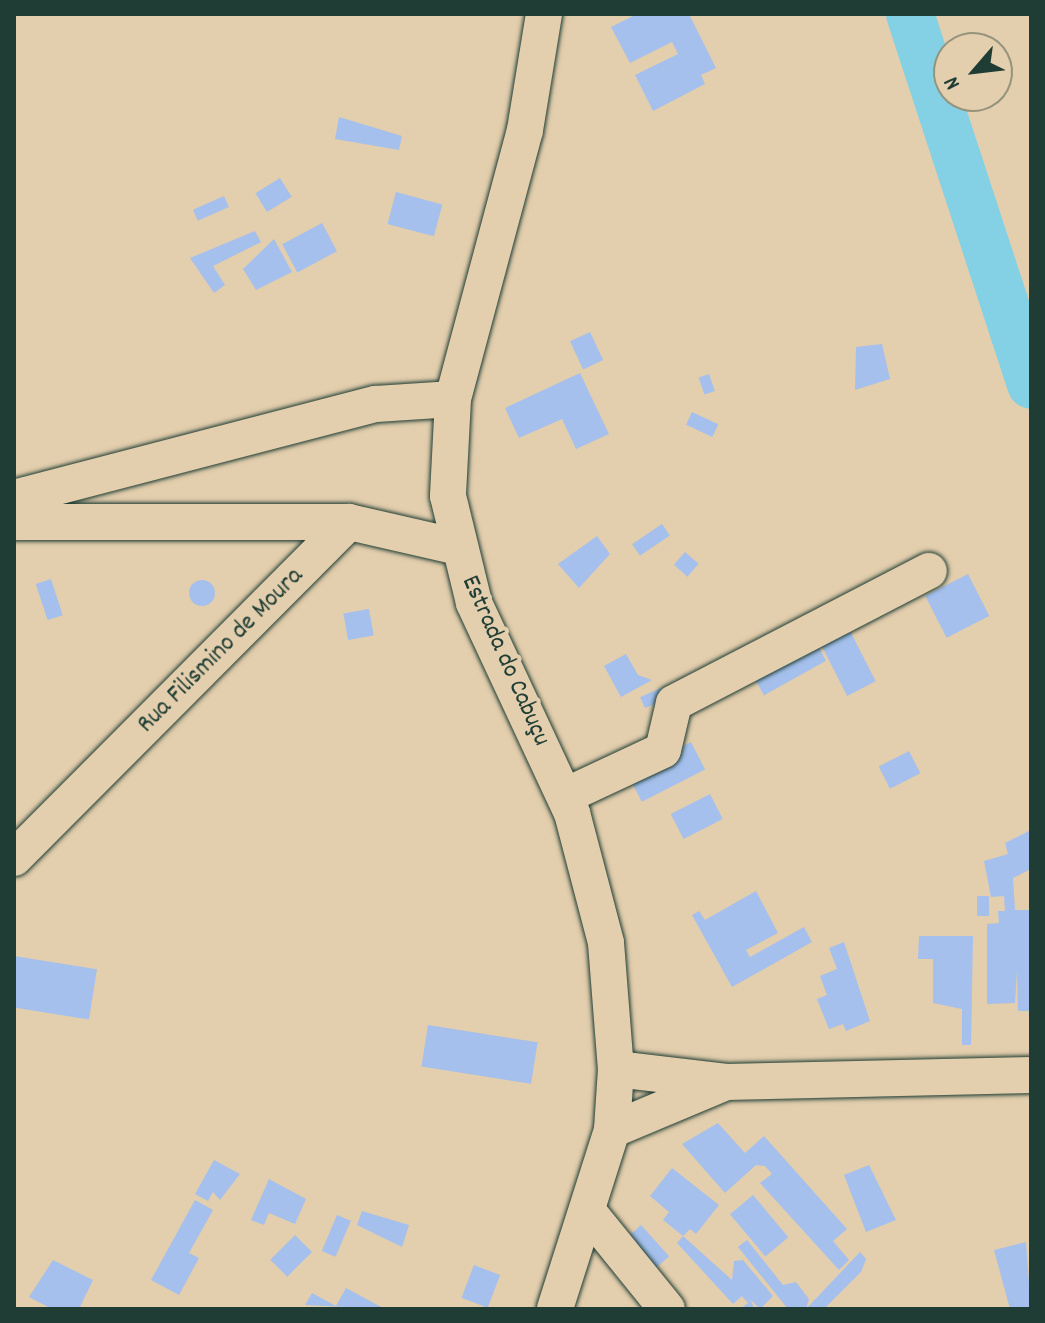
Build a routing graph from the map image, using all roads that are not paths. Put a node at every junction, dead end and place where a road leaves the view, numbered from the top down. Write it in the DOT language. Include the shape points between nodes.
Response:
graph roads {
  1 [pos="544,14"];
  2 [pos="453,399"];
  3 [pos="14,498"];
  4 [pos="14,522"];
  5 [pos="349,522"];
  6 [pos="458,547"];
  7 [pos="929,571"];
  8 [pos="565,796"];
  9 [pos="14,858"];
  10 [pos="616,1069"];
  11 [pos="1031,1075"];
  12 [pos="726,1082"];
  13 [pos="612,1130"];
  14 [pos="590,1214"];
  15 [pos="555,1309"];
  16 [pos="667,1309"];
  1 -- 2 [label="street, Estrada do Cabuçu" via="525,130"];
  2 -- 3 [label="street" via="376,404"];
  2 -- 6 [label="street, Estrada do Cabuçu" via="448,496"];
  4 -- 5 [label="street"];
  5 -- 6 [label="street"];
  5 -- 9 [label="street, Rua Filismino de Moura"];
  6 -- 8 [label="street, Estrada do Cabuçu" via="474,603"];
  7 -- 8 [label="street" via="674,703 663,750"];
  8 -- 10 [label="street, Estrada do Cabuçu" via="606,943"];
  10 -- 12 [label="street"];
  10 -- 13 [label="street, Estrada do Cabuçu"];
  11 -- 12 [label="street"];
  12 -- 13 [label="street"];
  13 -- 14 [label="street, Estrada do Cabuçu"];
  14 -- 15 [label="street, Estrada do Cabuçu"];
  14 -- 16 [label="street"];
}
